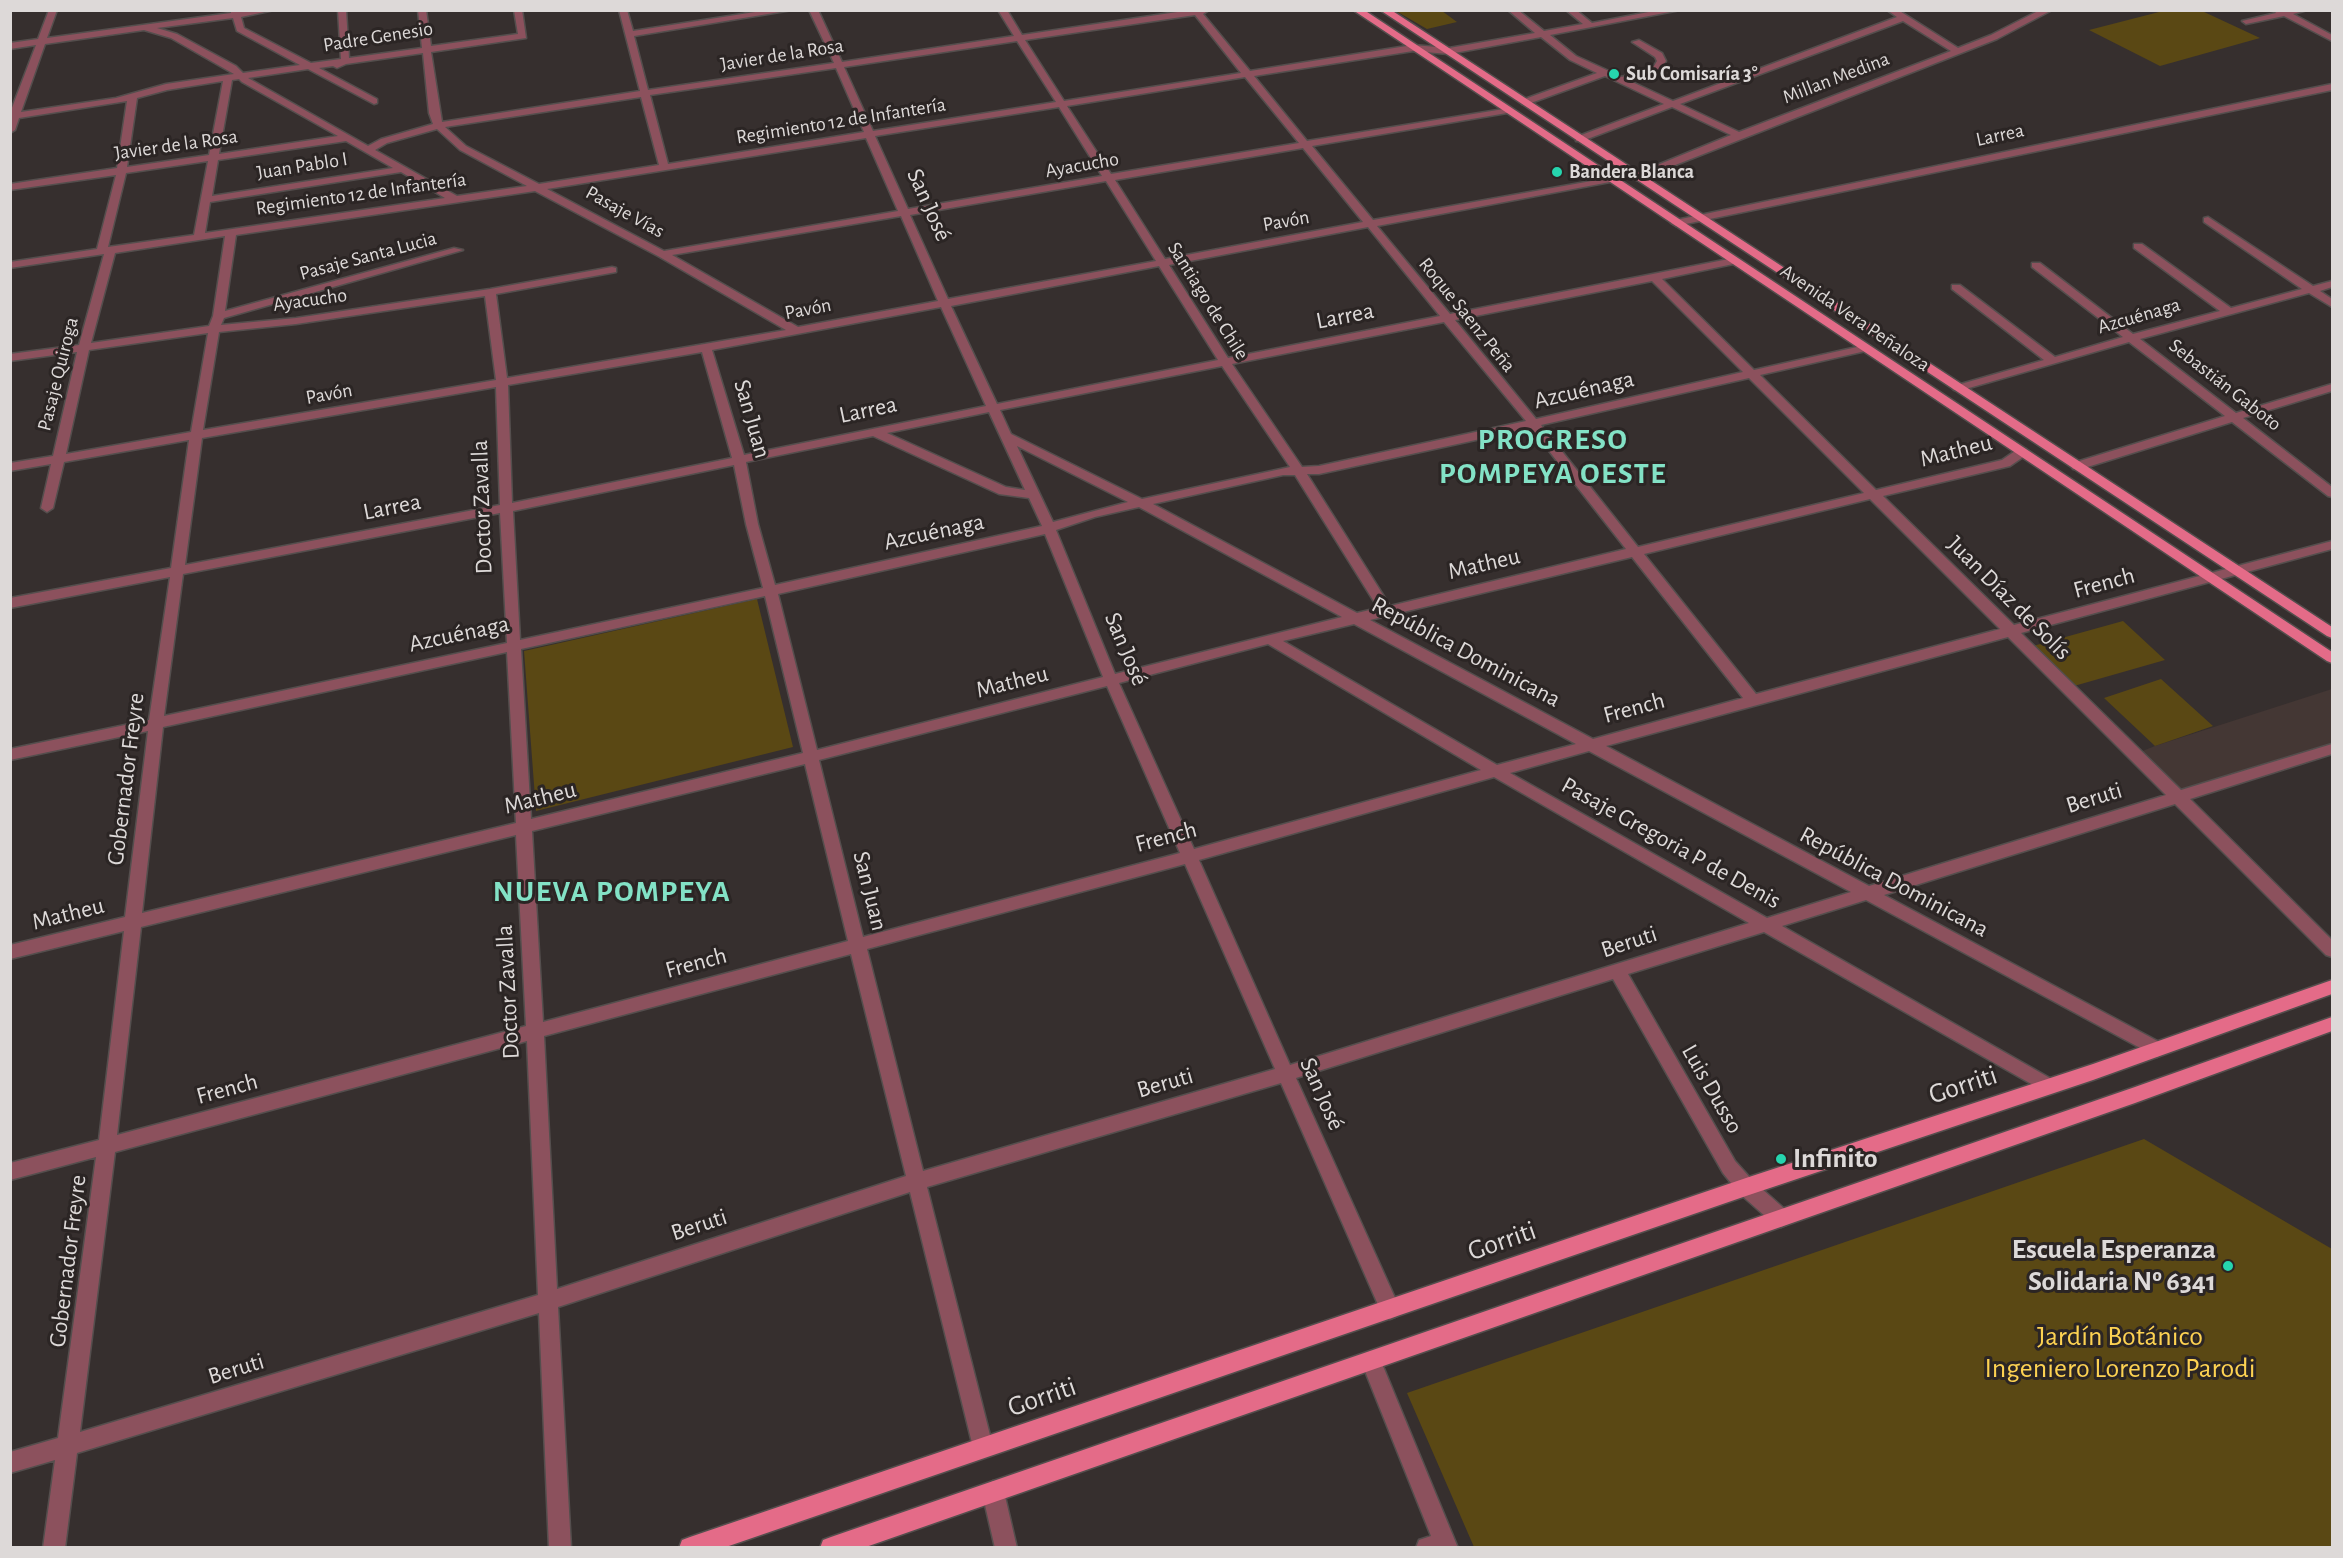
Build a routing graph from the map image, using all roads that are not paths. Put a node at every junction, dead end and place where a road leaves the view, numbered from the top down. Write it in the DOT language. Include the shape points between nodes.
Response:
graph roads {
  1 [pos="53,10"];
  2 [pos="270,10"];
  3 [pos="342,10"];
  4 [pos="422,10"];
  5 [pos="518,10"];
  6 [pos="623,10"];
  7 [pos="706,10"];
  8 [pos="788,10"];
  9 [pos="813,10"];
  10 [pos="1002,10"];
  11 [pos="1357,10"];
  12 [pos="1384,10"];
  13 [pos="1512,10"];
  14 [pos="1570,10"];
  15 [pos="1676,10"];
  16 [pos="1891,10"];
  17 [pos="2026,10"];
  18 [pos="2048,10"];
  19 [pos="2303,10"];
  20 [pos="182,11"];
  21 [pos="1199,11"];
  22 [pos="2281,12"];
  23 [pos="235,13"];
  24 [pos="2036,17"];
  25 [pos="1903,18"];
  26 [pos="187,21"];
  27 [pos="2246,21"];
  28 [pos="710,22"];
  29 [pos="1591,26"];
  30 [pos="143,27"];
  31 [pos="628,34"];
  32 [pos="1540,35"];
  33 [pos="174,36"];
  34 [pos="1020,38"];
  35 [pos="2332,38"];
  36 [pos="41,42"];
  37 [pos="1636,42"];
  38 [pos="10,46"];
  39 [pos="1413,48"];
  40 [pos="426,49"];
  41 [pos="1956,50"];
  42 [pos="1449,51"];
  43 [pos="345,61"];
  44 [pos="839,65"];
  45 [pos="309,66"];
  46 [pos="1605,73"];
  47 [pos="1247,74"];
  48 [pos="239,75"];
  49 [pos="328,76"];
  50 [pos="228,78"];
  51 [pos="1624,80"];
  52 [pos="2332,87"];
  53 [pos="2316,91"];
  54 [pos="645,95"];
  55 [pos="132,98"];
  56 [pos="2332,98"];
  57 [pos="374,101"];
  58 [pos="1525,102"];
  59 [pos="1063,104"];
  60 [pos="1672,104"];
  61 [pos="1507,110"];
  62 [pos="13,115"];
  63 [pos="438,125"];
  64 [pos="10,130"];
  65 [pos="870,134"];
  66 [pos="1739,135"];
  67 [pos="347,138"];
  68 [pos="1579,139"];
  69 [pos="1306,146"];
  70 [pos="369,149"];
  71 [pos="215,157"];
  72 [pos="664,167"];
  73 [pos="404,169"];
  74 [pos="122,171"];
  75 [pos="1637,177"];
  76 [pos="1109,178"];
  77 [pos="1610,179"];
  78 [pos="10,187"];
  79 [pos="539,187"];
  80 [pos="455,199"];
  81 [pos="206,200"];
  82 [pos="906,213"];
  83 [pos="1700,218"];
  84 [pos="2208,220"];
  85 [pos="1676,223"];
  86 [pos="1371,225"];
  87 [pos="231,232"];
  88 [pos="199,237"];
  89 [pos="2138,246"];
  90 [pos="458,250"];
  91 [pos="106,251"];
  92 [pos="662,254"];
  93 [pos="1734,261"];
  94 [pos="1163,263"];
  95 [pos="10,265"];
  96 [pos="2036,265"];
  97 [pos="612,270"];
  98 [pos="1654,278"];
  99 [pos="2332,284"];
  100 [pos="1956,286"];
  101 [pos="2310,289"];
  102 [pos="490,291"];
  103 [pos="944,303"];
  104 [pos="2332,304"];
  105 [pos="2228,311"];
  106 [pos="1447,319"];
  107 [pos="217,322"];
  108 [pos="796,331"];
  109 [pos="2132,338"];
  110 [pos="84,347"];
  111 [pos="706,348"];
  112 [pos="1866,348"];
  113 [pos="10,358"];
  114 [pos="2053,361"];
  115 [pos="1226,363"];
  116 [pos="1752,374"];
  117 [pos="502,383"];
  118 [pos="1958,388"];
  119 [pos="2330,390"];
  120 [pos="992,408"];
  121 [pos="2234,417"];
  122 [pos="1534,424"];
  123 [pos="874,432"];
  124 [pos="196,436"];
  125 [pos="1005,436"];
  126 [pos="2022,452"];
  127 [pos="57,460"];
  128 [pos="739,460"];
  129 [pos="2077,466"];
  130 [pos="10,467"];
  131 [pos="1298,470"];
  132 [pos="2332,493"];
  133 [pos="1873,494"];
  134 [pos="1033,495"];
  135 [pos="1140,502"];
  136 [pos="47,508"];
  137 [pos="506,508"];
  138 [pos="1049,528"];
  139 [pos="2332,545"];
  140 [pos="1635,552"];
  141 [pos="2237,571"];
  142 [pos="177,572"];
  143 [pos="2212,578"];
  144 [pos="770,590"];
  145 [pos="10,603"];
  146 [pos="1386,610"];
  147 [pos="1354,618"];
  148 [pos="2012,632"];
  149 [pos="2332,633"];
  150 [pos="1270,639"];
  151 [pos="513,645"];
  152 [pos="2332,658"];
  153 [pos="1111,680"];
  154 [pos="1753,700"];
  155 [pos="156,723"];
  156 [pos="1591,745"];
  157 [pos="2332,749"];
  158 [pos="10,755"];
  159 [pos="811,757"];
  160 [pos="1495,771"];
  161 [pos="2180,798"];
  162 [pos="523,825"];
  163 [pos="1190,856"];
  164 [pos="1868,894"];
  165 [pos="133,922"];
  166 [pos="1767,924"];
  167 [pos="856,944"];
  168 [pos="2332,950"];
  169 [pos="10,951"];
  170 [pos="1618,972"];
  171 [pos="2332,987"];
  172 [pos="2332,1024"];
  173 [pos="535,1032"];
  174 [pos="2157,1049"];
  175 [pos="1285,1074"];
  176 [pos="2049,1086"];
  177 [pos="107,1146"];
  178 [pos="10,1172"];
  179 [pos="917,1182"];
  180 [pos="1746,1187"];
  181 [pos="1781,1218"];
  182 [pos="548,1301"];
  183 [pos="1390,1309"];
  184 [pos="1371,1361"];
  185 [pos="69,1445"];
  186 [pos="983,1447"];
  187 [pos="10,1462"];
  188 [pos="993,1492"];
  189 [pos="1440,1545"];
  190 [pos="54,1548"];
  191 [pos="560,1548"];
  192 [pos="690,1548"];
  193 [pos="831,1548"];
  194 [pos="1006,1548"];
  1 -- 36 [label="street"];
  2 -- 23 [label="street"];
  3 -- 43 [label="street"];
  4 -- 40 [label="street"];
  5 -- 40 [label="street, Padre Genesio" via="523,36"];
  6 -- 31 [label="street"];
  7 -- 28 [label="street"];
  8 -- 28 [label="street"];
  9 -- 44 [label="street, San José"];
  10 -- 34 [label="street, Santiago de Chile"];
  11 -- 39 [label="main road, Avenida Vera Peñaloza"];
  12 -- 42 [label="main road, Avenida Vera Peñaloza"];
  13 -- 32 [label="street"];
  14 -- 29 [label="street"];
  15 -- 29 [label="street, Regimiento 12 de Infantería"];
  16 -- 25 [label="street"];
  17 -- 24 [label="street"];
  18 -- 24 [label="street, Millan Medina"];
  19 -- 22 [label="street"];
  20 -- 26 [label="street"];
  21 -- 34 [label="street, Javier de la Rosa"];
  21 -- 47 [label="street, Roque Saenz Peña"];
  22 -- 27 [label="street"];
  22 -- 35 [label="street"];
  23 -- 26 [label="street"];
  23 -- 45 [label="street" via="240,29"];
  24 -- 41 [label="street, Millan Medina"];
  25 -- 41 [label="street"];
  25 -- 60 [label="street"];
  26 -- 30 [label="street"];
  26 -- 33 [label="street"];
  28 -- 31 [label="street"];
  29 -- 32 [label="street, Regimiento 12 de Infantería"];
  30 -- 33 [label="street"];
  30 -- 36 [label="street"];
  31 -- 54 [label="street"];
  32 -- 42 [label="street, Regimiento 12 de Infantería"];
  32 -- 46 [label="street" via="1573,58"];
  33 -- 48 [label="street"];
  34 -- 44 [label="street, Javier de la Rosa"];
  34 -- 59 [label="street, Santiago de Chile"];
  36 -- 38 [label="street"];
  36 -- 62 [label="street"];
  37 -- 51 [label="street" via="1659,54 1662,61 1657,68"];
  39 -- 42 [label="street, Regimiento 12 de Infantería"];
  39 -- 47 [label="street, Regimiento 12 de Infantería"];
  39 -- 61 [label="main road, Avenida Vera Peñaloza"];
  40 -- 43 [label="street, Padre Genesio"];
  40 -- 63 [label="street"];
  41 -- 66 [label="street, Millan Medina"];
  42 -- 58 [label="main road, Avenida Vera Peñaloza"];
  43 -- 45 [label="street, Padre Genesio"];
  43 -- 49 [label="street" via="334,66"];
  44 -- 54 [label="street, Javier de la Rosa"];
  44 -- 65 [label="street, San José"];
  45 -- 48 [label="street, Padre Genesio"];
  45 -- 49 [label="street"];
  46 -- 51 [label="street"];
  46 -- 58 [label="street"];
  47 -- 59 [label="street, Regimiento 12 de Infantería"];
  47 -- 69 [label="street, Roque Saenz Peña"];
  48 -- 50 [label="street"];
  48 -- 67 [label="street"];
  49 -- 57 [label="street"];
  50 -- 55 [label="street" via="166,87"];
  50 -- 71 [label="street"];
  51 -- 60 [label="street"];
  52 -- 53 [label="street, Larrea"];
  53 -- 56 [label="street"];
  53 -- 83 [label="street, Larrea"];
  54 -- 63 [label="street, Javier de la Rosa"];
  54 -- 72 [label="street"];
  55 -- 62 [label="street"];
  55 -- 74 [label="street, Pasaje Quiroga"];
  58 -- 68 [label="main road, Avenida Vera Peñaloza"];
  59 -- 65 [label="street, Regimiento 12 de Infantería"];
  59 -- 76 [label="street, Santiago de Chile"];
  60 -- 66 [label="street"];
  60 -- 68 [label="street"];
  61 -- 69 [label="street, Ayacucho"];
  61 -- 77 [label="main road, Avenida Vera Peñaloza"];
  62 -- 64 [label="street"];
  63 -- 70 [label="street, Javier de la Rosa"];
  63 -- 79 [label="street, Pasaje Vías" via="463,147"];
  65 -- 72 [label="street, Regimiento 12 de Infantería"];
  65 -- 82 [label="street, San José"];
  66 -- 75 [label="street, Millan Medina"];
  67 -- 70 [label="street"];
  67 -- 71 [label="street, Javier de la Rosa"];
  68 -- 75 [label="main road, Avenida Vera Peñaloza"];
  69 -- 76 [label="street, Ayacucho"];
  69 -- 86 [label="street, Roque Saenz Peña"];
  70 -- 73 [label="street"];
  71 -- 74 [label="street, Javier de la Rosa"];
  71 -- 81 [label="street"];
  72 -- 79 [label="street, Regimiento 12 de Infantería"];
  73 -- 80 [label="street"];
  73 -- 81 [label="street, Juan Pablo I"];
  74 -- 78 [label="street, Javier de la Rosa"];
  74 -- 91 [label="street, Pasaje Quiroga"];
  75 -- 83 [label="main road, Avenida Vera Peñaloza"];
  76 -- 82 [label="street, Ayacucho"];
  76 -- 94 [label="street, Santiago de Chile"];
  77 -- 85 [label="main road, Avenida Vera Peñaloza"];
  77 -- 86 [label="street, Pavón"];
  79 -- 80 [label="street, Regimiento 12 de Infantería"];
  79 -- 92 [label="street, Pasaje Vías"];
  80 -- 87 [label="street, Regimiento 12 de Infantería"];
  81 -- 88 [label="street"];
  82 -- 92 [label="street, Ayacucho"];
  82 -- 103 [label="street, San José"];
  83 -- 85 [label="street, Larrea"];
  83 -- 118 [label="main road, Avenida Vera Peñaloza"];
  84 -- 101 [label="street"];
  85 -- 93 [label="main road, Avenida Vera Peñaloza"];
  86 -- 94 [label="street, Pavón"];
  86 -- 106 [label="street, Roque Saenz Peña"];
  87 -- 88 [label="street, Regimiento 12 de Infantería"];
  87 -- 107 [label="street, Gobernador Freyre"];
  88 -- 91 [label="street, Regimiento 12 de Infantería"];
  89 -- 105 [label="street"];
  90 -- 107 [label="street, Pasaje Santa Lucia"];
  91 -- 95 [label="street, Regimiento 12 de Infantería"];
  91 -- 110 [label="street, Pasaje Quiroga"];
  92 -- 108 [label="street, Pasaje Vías"];
  93 -- 98 [label="street, Larrea"];
  93 -- 112 [label="main road, Avenida Vera Peñaloza"];
  94 -- 103 [label="street, Pavón"];
  94 -- 115 [label="street, Santiago de Chile"];
  96 -- 109 [label="street, Sebastián Gaboto"];
  97 -- 102 [label="street, Ayacucho"];
  98 -- 106 [label="street, Larrea"];
  98 -- 116 [label="street, Juan Díaz de Solís"];
  99 -- 101 [label="street, Azcuénaga"];
  100 -- 114 [label="street"];
  101 -- 104 [label="street"];
  101 -- 105 [label="street, Azcuénaga"];
  102 -- 107 [label="street, Ayacucho" via="296,321"];
  102 -- 117 [label="street, Doctor Zavalla"];
  103 -- 108 [label="street, Pavón"];
  103 -- 120 [label="street, San José"];
  105 -- 109 [label="street, Azcuénaga"];
  106 -- 115 [label="street, Larrea"];
  106 -- 122 [label="street, Roque Saenz Peña"];
  107 -- 110 [label="street, Ayacucho"];
  107 -- 124 [label="street, Gobernador Freyre"];
  108 -- 111 [label="street, Pavón"];
  109 -- 114 [label="street, Azcuénaga"];
  109 -- 121 [label="street, Sebastián Gaboto"];
  110 -- 113 [label="street, Ayacucho"];
  110 -- 127 [label="street, Pasaje Quiroga"];
  111 -- 117 [label="street, Pavón"];
  111 -- 128 [label="street, San Juan"];
  112 -- 116 [label="street, Azcuénaga"];
  112 -- 126 [label="main road, Avenida Vera Peñaloza"];
  114 -- 118 [label="street, Azcuénaga"];
  115 -- 120 [label="street, Larrea"];
  115 -- 131 [label="street, Santiago de Chile"];
  116 -- 122 [label="street, Azcuénaga"];
  116 -- 133 [label="street, Juan Díaz de Solís"];
  117 -- 124 [label="street, Pavón"];
  117 -- 137 [label="street, Doctor Zavalla"];
  118 -- 129 [label="main road, Avenida Vera Peñaloza"];
  119 -- 121 [label="street"];
  120 -- 123 [label="street, Larrea"];
  120 -- 125 [label="street, San José"];
  121 -- 129 [label="street"];
  121 -- 132 [label="street, Sebastián Gaboto"];
  122 -- 131 [label="street, Azcuénaga" via="1319,470"];
  122 -- 140 [label="street, Roque Saenz Peña"];
  123 -- 128 [label="street, Larrea"];
  123 -- 134 [label="street" via="1003,491"];
  124 -- 127 [label="street, Pavón"];
  124 -- 142 [label="street, Gobernador Freyre"];
  125 -- 134 [label="street, San José"];
  125 -- 135 [label="street, República Dominicana"];
  126 -- 133 [label="street, Matheu" via="2006,463"];
  126 -- 143 [label="main road, Avenida Vera Peñaloza"];
  127 -- 130 [label="street, Pavón"];
  127 -- 136 [label="street, Pasaje Quiroga"];
  128 -- 137 [label="street, Larrea"];
  128 -- 144 [label="street, San Juan"];
  129 -- 141 [label="main road, Avenida Vera Peñaloza"];
  131 -- 135 [label="street, Azcuénaga"];
  131 -- 146 [label="street, Santiago de Chile"];
  133 -- 140 [label="street, Matheu"];
  133 -- 148 [label="street, Juan Díaz de Solís"];
  134 -- 138 [label="street, San José"];
  135 -- 138 [label="street, Azcuénaga"];
  135 -- 147 [label="street, República Dominicana"];
  137 -- 142 [label="street, Larrea"];
  137 -- 151 [label="street, Doctor Zavalla"];
  138 -- 144 [label="street, Azcuénaga"];
  138 -- 153 [label="street, San José"];
  139 -- 141 [label="street, French"];
  140 -- 146 [label="street, Matheu"];
  140 -- 154 [label="street, Roque Saenz Peña"];
  141 -- 143 [label="street, French"];
  141 -- 149 [label="main road, Avenida Vera Peñaloza"];
  142 -- 145 [label="street, Larrea"];
  142 -- 155 [label="street, Gobernador Freyre"];
  143 -- 148 [label="street, French"];
  143 -- 152 [label="main road, Avenida Vera Peñaloza"];
  144 -- 151 [label="street, Azcuénaga"];
  144 -- 159 [label="street, San Juan"];
  146 -- 147 [label="street, Matheu"];
  147 -- 150 [label="street, Matheu"];
  147 -- 156 [label="street, República Dominicana"];
  148 -- 154 [label="street, French"];
  148 -- 161 [label="street, Juan Díaz de Solís"];
  150 -- 153 [label="street, Matheu"];
  150 -- 160 [label="street, Pasaje Gregoria P de Denis"];
  151 -- 155 [label="street, Azcuénaga"];
  151 -- 162 [label="street, Doctor Zavalla"];
  153 -- 159 [label="street, Matheu"];
  153 -- 163 [label="street, San José"];
  154 -- 156 [label="street, French"];
  155 -- 158 [label="street, Azcuénaga"];
  155 -- 165 [label="street, Gobernador Freyre"];
  156 -- 160 [label="street, French"];
  156 -- 164 [label="street, República Dominicana"];
  157 -- 161 [label="street, Beruti"];
  159 -- 162 [label="street, Matheu"];
  159 -- 167 [label="street, San Juan"];
  160 -- 163 [label="street, French"];
  160 -- 166 [label="street, Pasaje Gregoria P de Denis"];
  161 -- 164 [label="street, Beruti"];
  161 -- 168 [label="street, Juan Díaz de Solís"];
  162 -- 165 [label="street, Matheu"];
  162 -- 173 [label="street, Doctor Zavalla"];
  163 -- 167 [label="street, French"];
  163 -- 175 [label="street, San José"];
  164 -- 166 [label="street, Beruti"];
  164 -- 174 [label="street, República Dominicana"];
  165 -- 169 [label="street, Matheu"];
  165 -- 177 [label="street, Gobernador Freyre"];
  166 -- 170 [label="street, Beruti"];
  166 -- 176 [label="street, Pasaje Gregoria P de Denis"];
  167 -- 173 [label="street, French"];
  167 -- 179 [label="street, San Juan"];
  170 -- 175 [label="street, Beruti"];
  170 -- 180 [label="street, Luis Dusso" via="1729,1167"];
  171 -- 174 [label="main road, Gorriti"];
  172 -- 181 [label="main road"];
  173 -- 177 [label="street, French"];
  173 -- 182 [label="street, Doctor Zavalla"];
  174 -- 176 [label="main road, Gorriti"];
  175 -- 179 [label="street, Beruti"];
  175 -- 183 [label="street, San José"];
  176 -- 180 [label="main road, Gorriti"];
  177 -- 178 [label="street, French"];
  177 -- 185 [label="street, Gobernador Freyre"];
  179 -- 182 [label="street, Beruti"];
  179 -- 186 [label="street, San Juan"];
  180 -- 181 [label="street, Luis Dusso"];
  180 -- 183 [label="main road, Gorriti"];
  181 -- 184 [label="main road"];
  182 -- 185 [label="street, Beruti"];
  182 -- 191 [label="street, Doctor Zavalla"];
  183 -- 186 [label="main road, Gorriti"];
  184 -- 188 [label="main road"];
  184 -- 189 [label="street"];
  185 -- 187 [label="street, Beruti"];
  185 -- 190 [label="street, Gobernador Freyre"];
  186 -- 192 [label="main road, Gorriti"];
  188 -- 193 [label="main road"];
  188 -- 194 [label="street"];
}
